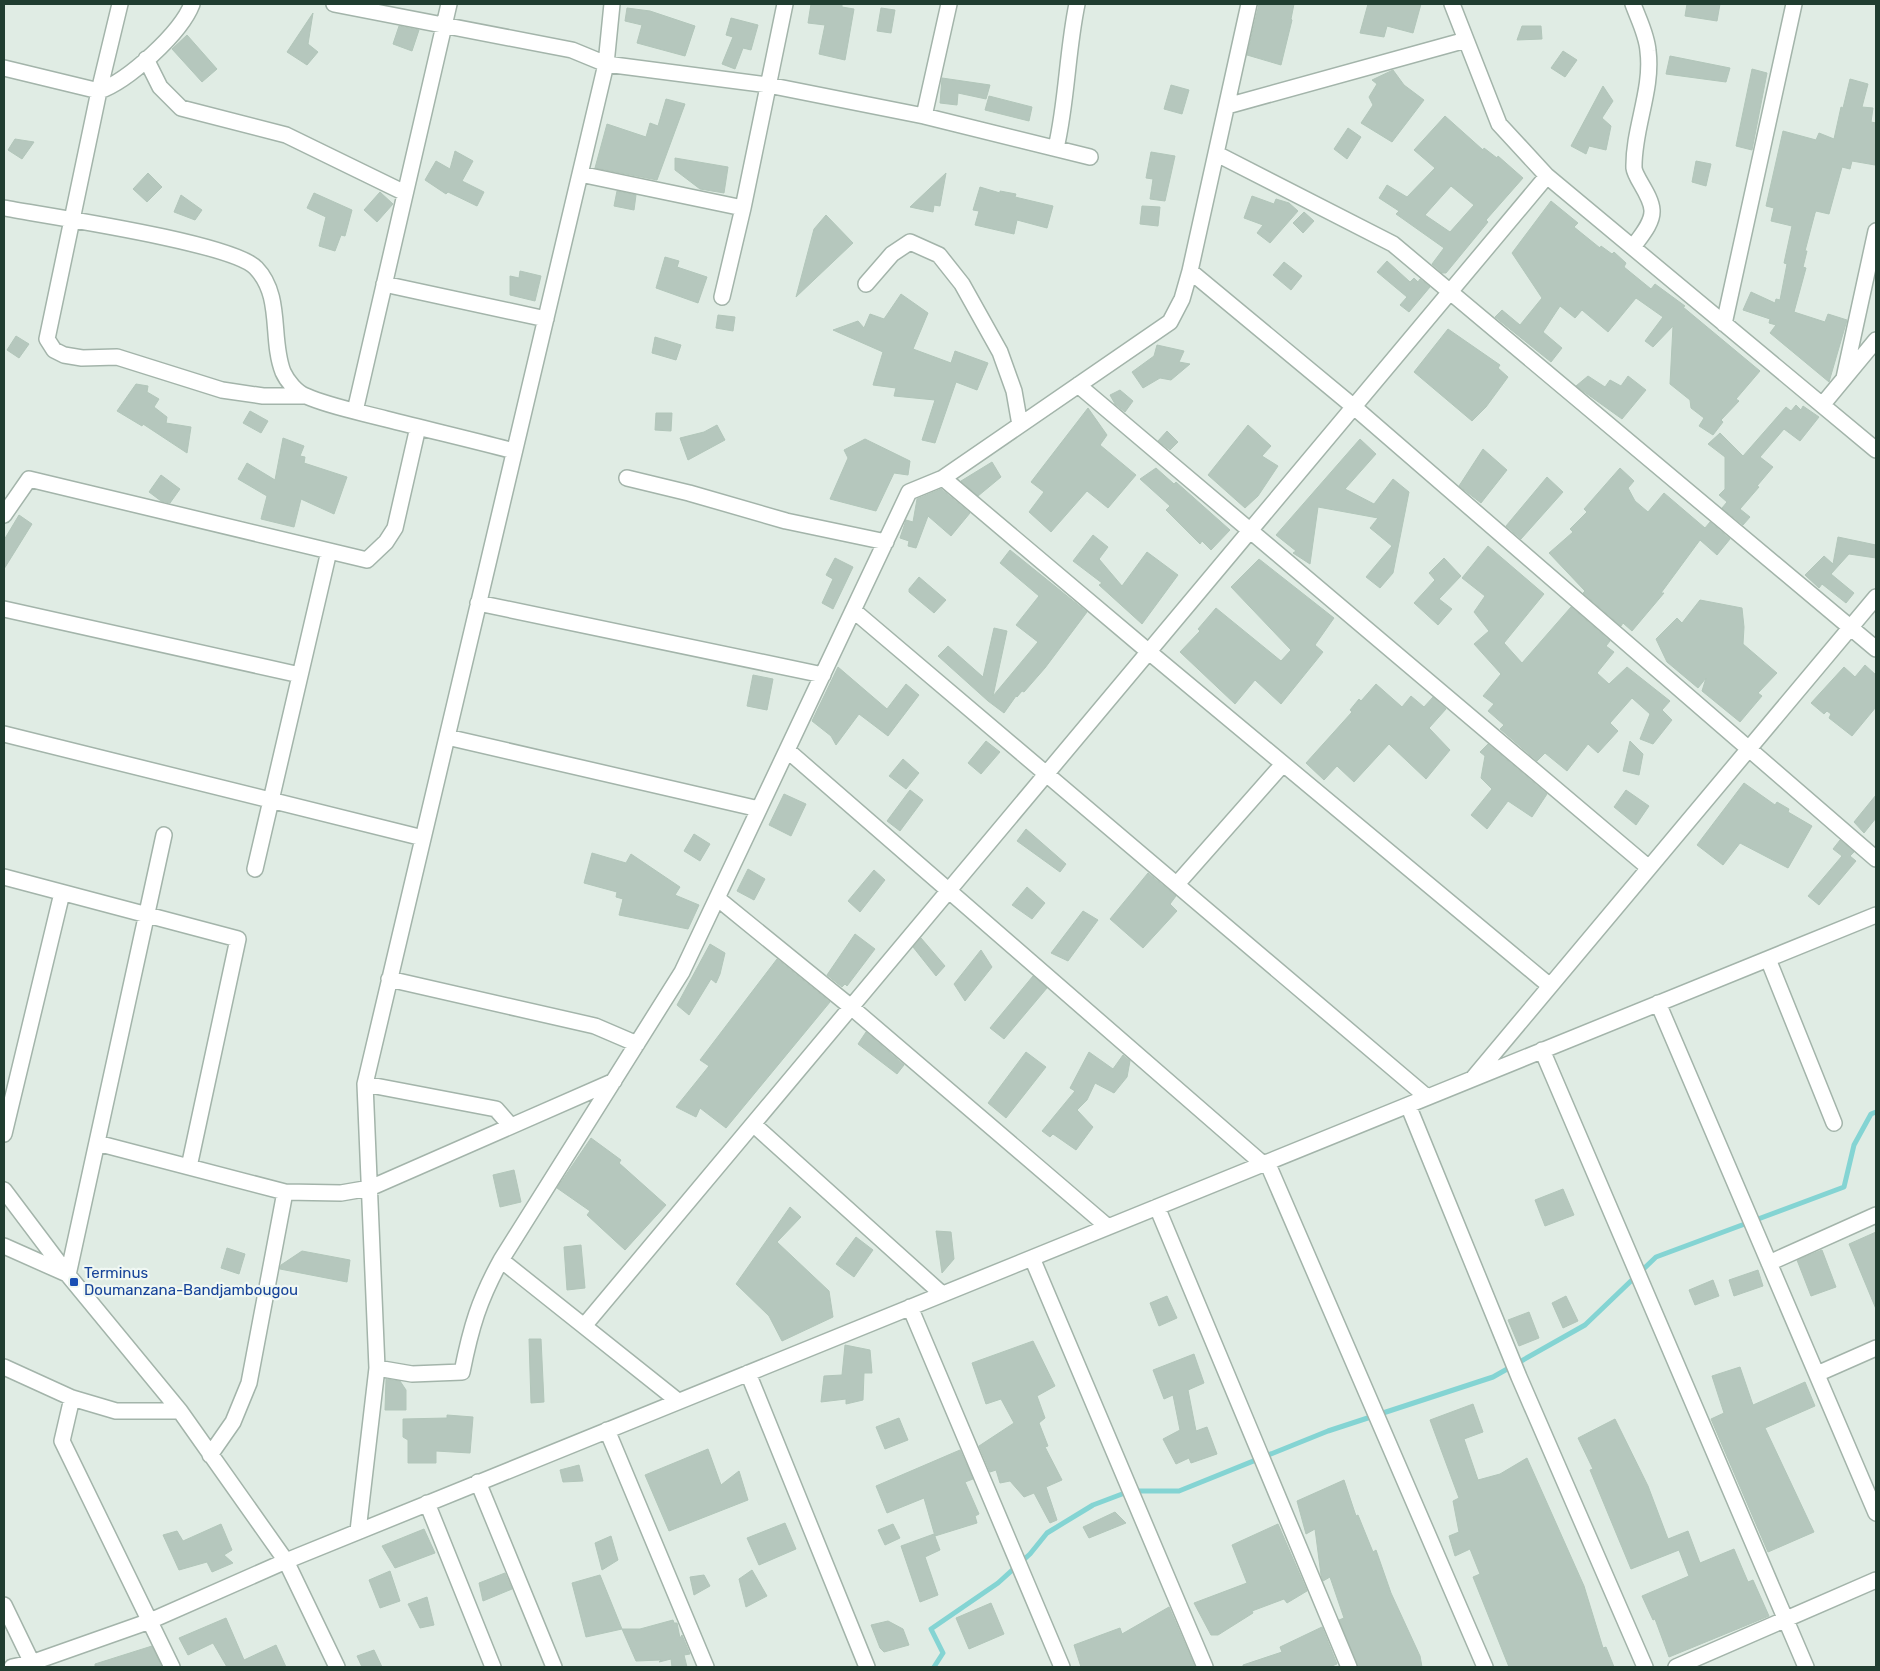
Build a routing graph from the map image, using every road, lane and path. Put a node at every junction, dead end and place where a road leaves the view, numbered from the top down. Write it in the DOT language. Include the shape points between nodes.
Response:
graph roads {
  1 [pos="120,4"];
  2 [pos="192,4"];
  3 [pos="334,4"];
  4 [pos="449,4"];
  5 [pos="612,4"];
  6 [pos="785,4"];
  7 [pos="949,4"];
  8 [pos="1077,4"];
  9 [pos="1249,4"];
  10 [pos="1452,4"];
  11 [pos="1632,4"];
  12 [pos="1794,4"];
  13 [pos="444,25"];
  14 [pos="1466,40"];
  15 [pos="146,59"];
  16 [pos="606,64"];
  17 [pos="4,68"];
  18 [pos="768,85"];
  19 [pos="99,91"];
  20 [pos="1227,106"];
  21 [pos="924,116"];
  22 [pos="1056,148"];
  23 [pos="1217,154"];
  24 [pos="1090,156"];
  25 [pos="580,174"];
  26 [pos="1547,176"];
  27 [pos="405,193"];
  28 [pos="4,208"];
  29 [pos="743,208"];
  30 [pos="72,220"];
  31 [pos="1876,231"];
  32 [pos="1633,247"];
  33 [pos="1190,272"];
  34 [pos="384,284"];
  35 [pos="866,284"];
  36 [pos="1450,292"];
  37 [pos="722,297"];
  38 [pos="546,319"];
  39 [pos="1724,324"];
  40 [pos="1876,340"];
  41 [pos="1844,378"];
  42 [pos="1078,385"];
  43 [pos="304,396"];
  44 [pos="1823,404"];
  45 [pos="1354,407"];
  46 [pos="355,411"];
  47 [pos="1020,425"];
  48 [pos="418,427"];
  49 [pos="1876,450"];
  50 [pos="514,451"];
  51 [pos="627,478"];
  52 [pos="943,478"];
  53 [pos="4,514"];
  54 [pos="1250,531"];
  55 [pos="886,542"];
  56 [pos="329,551"];
  57 [pos="1876,597"];
  58 [pos="478,603"];
  59 [pos="4,609"];
  60 [pos="854,610"];
  61 [pos="1850,628"];
  62 [pos="1876,650"];
  63 [pos="1148,652"];
  64 [pos="300,675"];
  65 [pos="823,675"];
  66 [pos="4,734"];
  67 [pos="447,736"];
  68 [pos="1749,749"];
  69 [pos="787,750"];
  70 [pos="1283,764"];
  71 [pos="1047,774"];
  72 [pos="271,801"];
  73 [pos="759,809"];
  74 [pos="164,835"];
  75 [pos="423,838"];
  76 [pos="1876,859"];
  77 [pos="1649,868"];
  78 [pos="255,869"];
  79 [pos="4,878"];
  80 [pos="1177,884"];
  81 [pos="949,890"];
  82 [pos="62,893"];
  83 [pos="717,898"];
  84 [pos="146,915"];
  85 [pos="1876,915"];
  86 [pos="1768,959"];
  87 [pos="390,979"];
  88 [pos="1550,986"];
  89 [pos="1658,1003"];
  90 [pos="851,1007"];
  91 [pos="637,1044"];
  92 [pos="1542,1050"];
  93 [pos="1473,1078"];
  94 [pos="614,1081"];
  95 [pos="365,1084"];
  96 [pos="1428,1097"];
  97 [pos="1408,1105"];
  98 [pos="1834,1123"];
  99 [pos="753,1124"];
  100 [pos="510,1125"];
  101 [pos="4,1134"];
  102 [pos="97,1143"];
  103 [pos="1265,1163"];
  104 [pos="189,1166"];
  105 [pos="370,1188"];
  106 [pos="4,1190"];
  107 [pos="285,1192"];
  108 [pos="1157,1207"];
  109 [pos="1876,1215"];
  110 [pos="1108,1227"];
  111 [pos="4,1246"];
  112 [pos="1032,1258"];
  113 [pos="501,1260"];
  114 [pos="1769,1263"];
  115 [pos="68,1275"];
  116 [pos="942,1294"];
  117 [pos="910,1307"];
  118 [pos="584,1326"];
  119 [pos="1876,1348"];
  120 [pos="4,1368"];
  121 [pos="377,1368"];
  122 [pos="748,1373"];
  123 [pos="1817,1374"];
  124 [pos="72,1398"];
  125 [pos="678,1401"];
  126 [pos="180,1411"];
  127 [pos="606,1430"];
  128 [pos="210,1455"];
  129 [pos="478,1482"];
  130 [pos="427,1503"];
  131 [pos="1876,1514"];
  132 [pos="358,1531"];
  133 [pos="286,1561"];
  134 [pos="1876,1580"];
  135 [pos="4,1605"];
  136 [pos="1786,1620"];
  137 [pos="150,1621"];
  138 [pos="33,1665"];
  139 [pos="12,1667"];
  140 [pos="172,1667"];
  141 [pos="337,1667"];
  142 [pos="494,1667"];
  143 [pos="554,1667"];
  144 [pos="706,1667"];
  145 [pos="867,1667"];
  146 [pos="1062,1667"];
  147 [pos="1205,1667"];
  148 [pos="1349,1667"];
  149 [pos="1485,1667"];
  150 [pos="1645,1667"];
  151 [pos="1676,1667"];
  152 [pos="1806,1667"];
  1 -- 19 [label="street"];
  2 -- 15 [label="street" via="183,24"];
  3 -- 13 [label="street"];
  4 -- 13 [label="street"];
  5 -- 16 [label="street"];
  6 -- 18 [label="street"];
  7 -- 21 [label="street"];
  8 -- 22 [label="street" via="1068,58 1064,114"];
  9 -- 20 [label="street"];
  10 -- 14 [label="street"];
  11 -- 32 [label="street" via="1648,50 1649,74 1634,171 1645,188 1652,211 1647,228"];
  12 -- 39 [label="street"];
  13 -- 16 [label="street" via="572,50"];
  13 -- 27 [label="street"];
  14 -- 20 [label="street"];
  14 -- 26 [label="street" via="1499,124"];
  15 -- 19 [label="street" via="112,87"];
  15 -- 27 [label="street" via="160,86 181,108 286,135"];
  16 -- 18 [label="street"];
  16 -- 25 [label="street"];
  17 -- 19 [label="street"];
  18 -- 21 [label="street"];
  18 -- 29 [label="street"];
  19 -- 30 [label="street"];
  20 -- 23 [label="street"];
  21 -- 22 [label="street"];
  22 -- 24 [label="street"];
  23 -- 33 [label="street"];
  23 -- 36 [label="street" via="1393,244"];
  25 -- 29 [label="street"];
  25 -- 38 [label="street"];
  26 -- 32 [label="street"];
  26 -- 36 [label="street"];
  27 -- 34 [label="street"];
  28 -- 30 [label="street"];
  29 -- 37 [label="street"];
  30 -- 43 [label="street" via="233,255 256,267 271,294 278,360 286,378"];
  30 -- 43 [label="street" via="47,338 54,350 82,358 117,357 222,390 263,396"];
  31 -- 41 [label="street"];
  32 -- 39 [label="street"];
  33 -- 42 [label="street" via="1182,299 1170,322"];
  33 -- 45 [label="street"];
  34 -- 38 [label="street"];
  34 -- 46 [label="street"];
  35 -- 47 [label="street" via="892,254 910,242 939,254 962,284 1000,352 1014,391"];
  36 -- 45 [label="street"];
  36 -- 61 [label="street"];
  38 -- 50 [label="street"];
  39 -- 44 [label="street"];
  40 -- 41 [label="street"];
  41 -- 44 [label="street"];
  42 -- 47 [label="street"];
  42 -- 54 [label="street"];
  43 -- 46 [label="street"];
  44 -- 49 [label="street"];
  45 -- 54 [label="street"];
  45 -- 68 [label="street"];
  46 -- 48 [label="street"];
  47 -- 52 [label="street"];
  48 -- 50 [label="street"];
  48 -- 56 [label="street" via="395,528 386,542 367,560"];
  50 -- 58 [label="street"];
  51 -- 55 [label="street" via="786,521"];
  52 -- 55 [label="street" via="909,492"];
  52 -- 63 [label="street"];
  53 -- 56 [label="street" via="29,480"];
  54 -- 63 [label="street"];
  54 -- 77 [label="street"];
  55 -- 60 [label="street"];
  56 -- 64 [label="street"];
  57 -- 61 [label="street"];
  58 -- 65 [label="street"];
  58 -- 67 [label="street"];
  59 -- 64 [label="street"];
  60 -- 65 [label="street"];
  60 -- 71 [label="street"];
  61 -- 62 [label="street"];
  61 -- 68 [label="street"];
  63 -- 70 [label="street"];
  63 -- 71 [label="street"];
  64 -- 72 [label="street"];
  65 -- 69 [label="street"];
  66 -- 72 [label="street"];
  67 -- 73 [label="street"];
  67 -- 75 [label="street"];
  68 -- 76 [label="street"];
  68 -- 77 [label="street"];
  69 -- 73 [label="street"];
  69 -- 81 [label="street"];
  70 -- 80 [label="street"];
  70 -- 88 [label="street"];
  71 -- 80 [label="street"];
  71 -- 81 [label="street"];
  72 -- 75 [label="street"];
  72 -- 78 [label="street"];
  73 -- 83 [label="street"];
  74 -- 84 [label="street"];
  75 -- 87 [label="street"];
  77 -- 88 [label="street"];
  79 -- 82 [label="street"];
  80 -- 96 [label="street"];
  81 -- 90 [label="street"];
  81 -- 103 [label="street"];
  82 -- 84 [label="street"];
  82 -- 101 [label="street"];
  83 -- 90 [label="street"];
  83 -- 91 [label="street" via="682,972"];
  84 -- 102 [label="street"];
  84 -- 104 [label="street" via="238,939"];
  85 -- 86 [label="street"];
  86 -- 89 [label="street"];
  86 -- 98 [label="street"];
  87 -- 91 [label="street" via="595,1026"];
  87 -- 95 [label="street"];
  88 -- 93 [label="street"];
  89 -- 92 [label="street"];
  89 -- 114 [label="street"];
  90 -- 99 [label="street"];
  90 -- 110 [label="street"];
  91 -- 94 [label="street"];
  92 -- 93 [label="street"];
  92 -- 136 [label="street"];
  93 -- 96 [label="street"];
  94 -- 100 [label="street"];
  94 -- 113 [label="street"];
  95 -- 100 [label="street" via="496,1109"];
  95 -- 105 [label="street"];
  96 -- 97 [label="street"];
  97 -- 103 [label="street"];
  97 -- 150 [label="street" via="1508,1351"];
  99 -- 116 [label="street"];
  99 -- 118 [label="street"];
  100 -- 105 [label="street"];
  102 -- 104 [label="street"];
  102 -- 115 [label="street"];
  103 -- 108 [label="street"];
  103 -- 149 [label="street"];
  104 -- 107 [label="street"];
  105 -- 107 [label="street" via="341,1193"];
  105 -- 121 [label="street"];
  106 -- 115 [label="street"];
  107 -- 128 [label="street" via="249,1383 234,1422"];
  108 -- 110 [label="street"];
  108 -- 148 [label="street"];
  109 -- 114 [label="street"];
  110 -- 112 [label="street"];
  111 -- 115 [label="street"];
  112 -- 116 [label="street"];
  112 -- 147 [label="street"];
  113 -- 118 [label="street"];
  113 -- 121 [label="street" via="480,1301 462,1372 412,1374"];
  114 -- 123 [label="street"];
  115 -- 126 [label="street"];
  116 -- 117 [label="street"];
  117 -- 122 [label="street"];
  117 -- 146 [label="street"];
  118 -- 125 [label="street"];
  119 -- 123 [label="street"];
  120 -- 124 [label="street"];
  121 -- 132 [label="street"];
  122 -- 125 [label="street"];
  122 -- 145 [label="street"];
  123 -- 131 [label="street"];
  124 -- 126 [label="street" via="116,1411"];
  124 -- 137 [label="street" via="62,1441"];
  125 -- 127 [label="street"];
  126 -- 128 [label="street"];
  127 -- 129 [label="street"];
  127 -- 144 [label="street"];
  128 -- 133 [label="street"];
  129 -- 130 [label="street"];
  129 -- 143 [label="street"];
  130 -- 132 [label="street"];
  130 -- 142 [label="street"];
  132 -- 133 [label="street"];
  133 -- 137 [label="street"];
  133 -- 141 [label="street"];
  134 -- 136 [label="street"];
  135 -- 138 [label="street"];
  136 -- 151 [label="street"];
  136 -- 152 [label="street"];
  137 -- 138 [label="street"];
  137 -- 140 [label="street"];
  138 -- 139 [label="street"];
}
